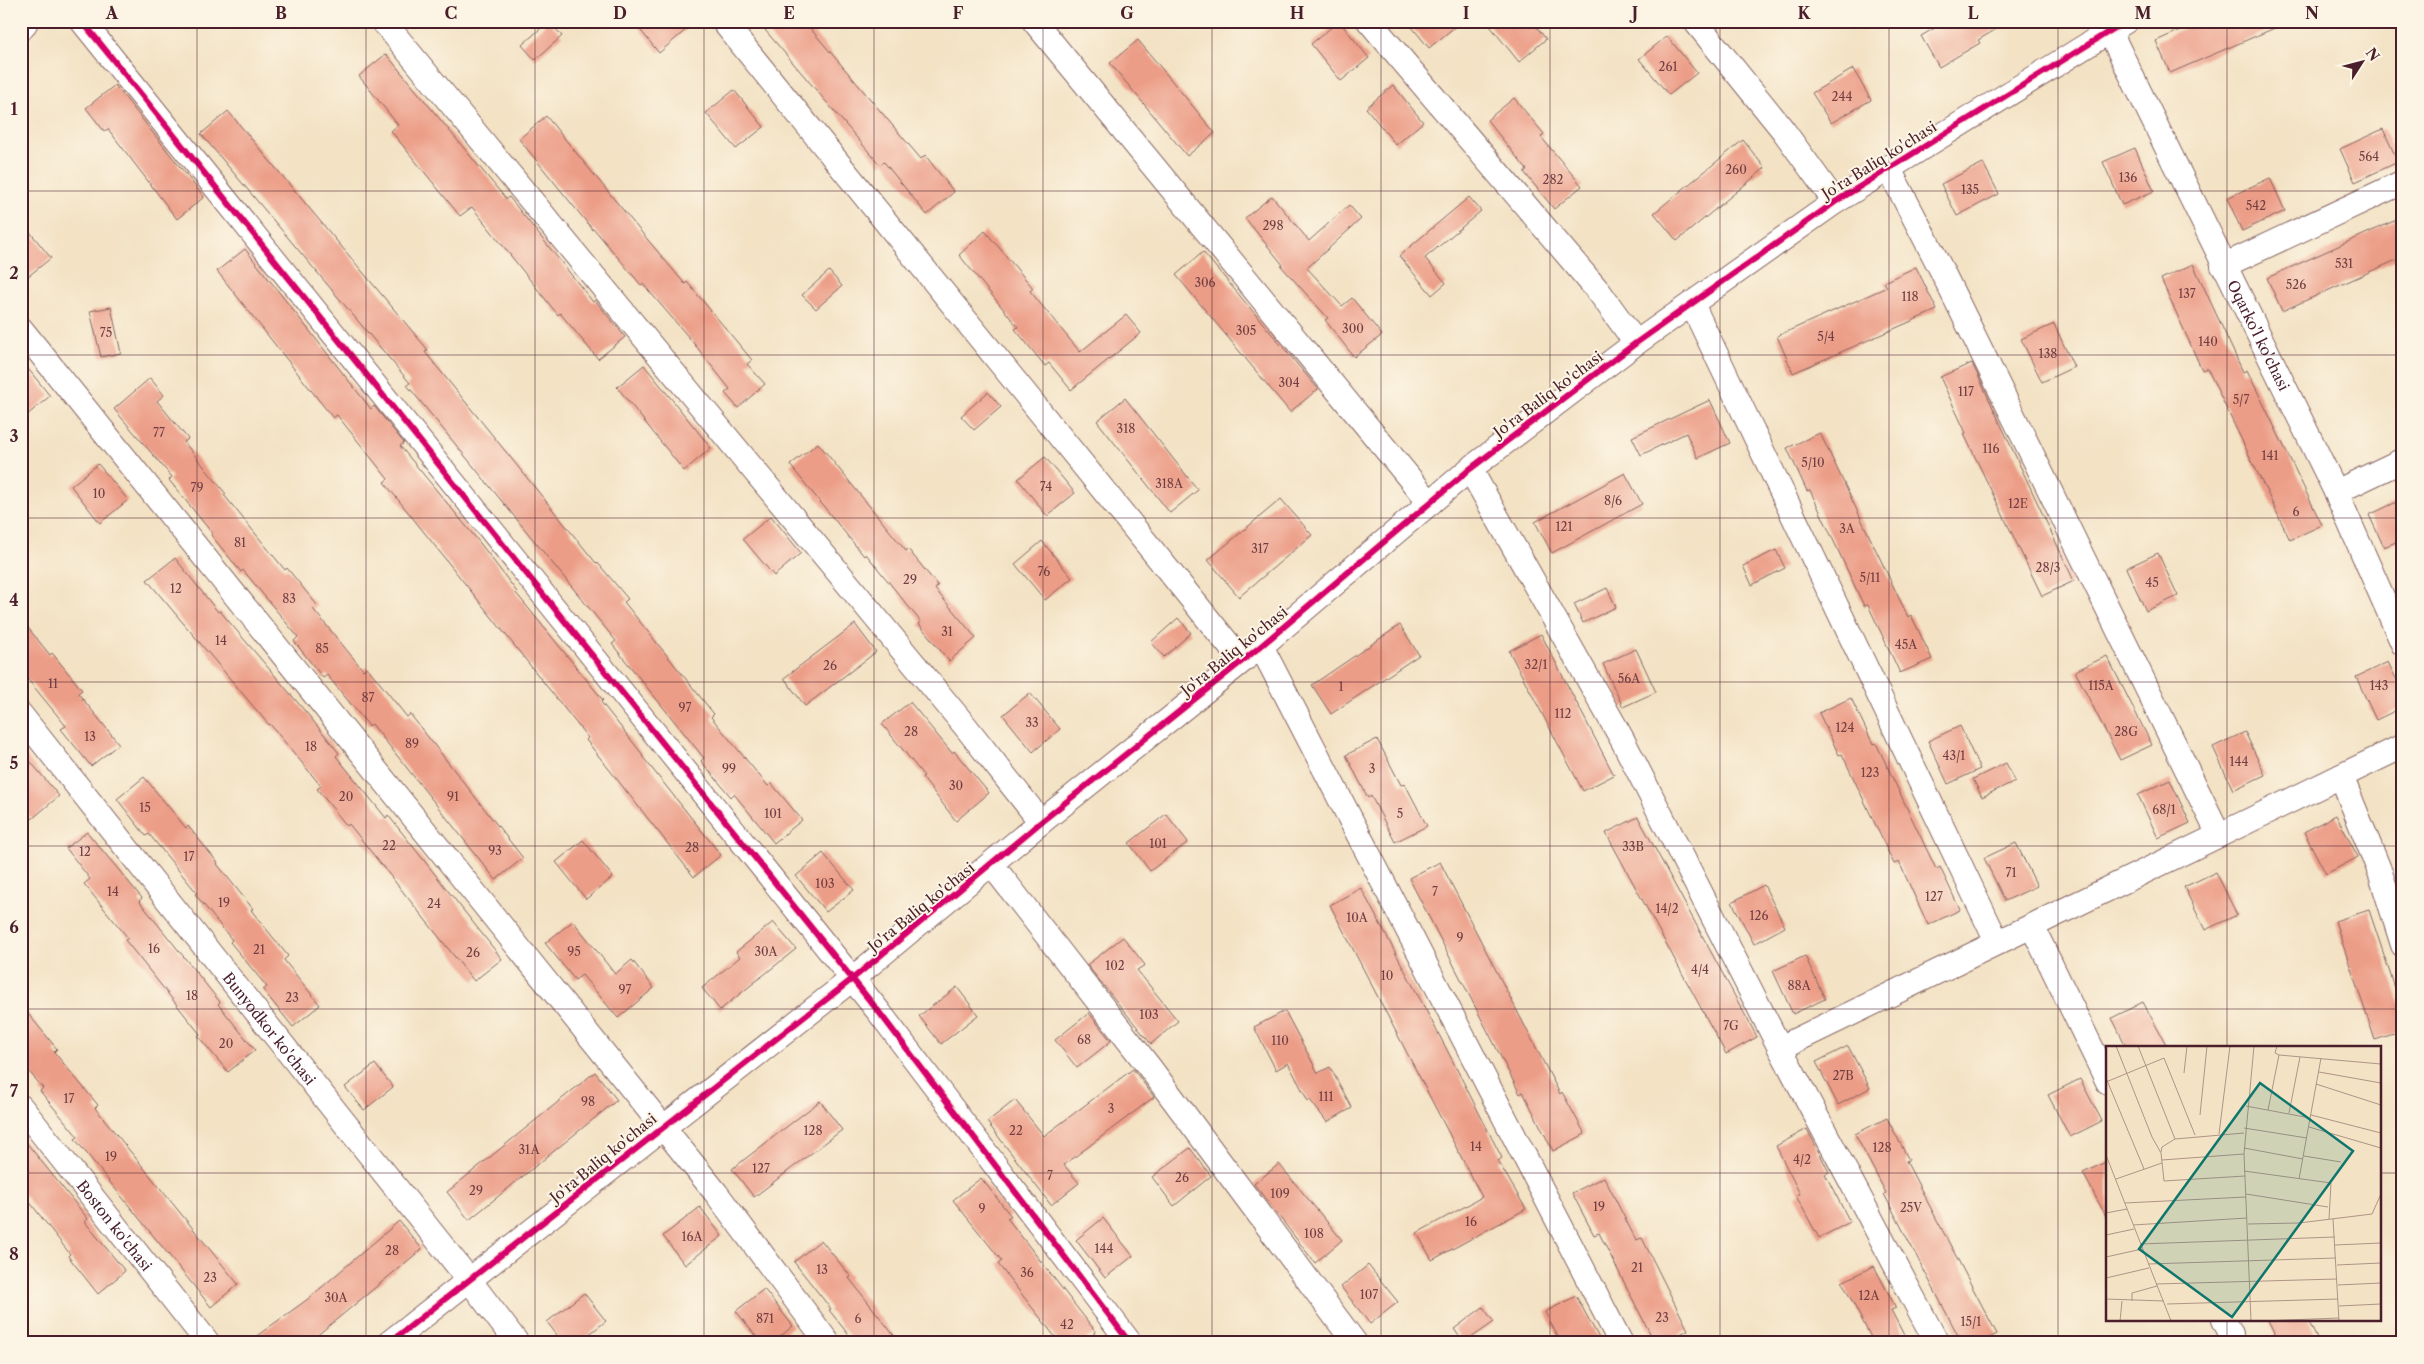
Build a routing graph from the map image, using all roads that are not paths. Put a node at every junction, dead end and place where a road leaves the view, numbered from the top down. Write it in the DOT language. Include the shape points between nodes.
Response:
graph roads {
  1 [pos="24,21"];
  2 [pos="82,21"];
  3 [pos="383,21"];
  4 [pos="723,21"];
  5 [pos="1034,21"];
  6 [pos="1369,21"];
  7 [pos="1695,21"];
  8 [pos="21,26"];
  9 [pos="2117,26"];
  10 [pos="1888,168"];
  11 [pos="2403,182"];
  12 [pos="1835,202"];
  13 [pos="2223,266"];
  14 [pos="1692,304"];
  15 [pos="21,328"];
  16 [pos="1636,343"];
  17 [pos="2403,460"];
  18 [pos="1470,469"];
  19 [pos="2336,492"];
  20 [pos="1430,503"];
  21 [pos="2403,644"];
  22 [pos="1261,646"];
  23 [pos="1242,661"];
  24 [pos="21,715"];
  25 [pos="2403,746"];
  26 [pos="2341,776"];
  27 [pos="1041,822"];
  28 [pos="2219,835"];
  29 [pos="992,865"];
  30 [pos="2032,926"];
  31 [pos="1997,942"];
  32 [pos="2403,945"];
  33 [pos="851,980"];
  34 [pos="1780,1048"];
  35 [pos="2106,1078"];
  36 [pos="21,1107"];
  37 [pos="663,1127"];
  38 [pos="470,1281"];
  39 [pos="208,1343"];
  40 [pos="389,1343"];
  41 [pos="517,1343"];
  42 [pos="828,1343"];
  43 [pos="1130,1343"];
  44 [pos="1355,1343"];
  45 [pos="1621,1343"];
  46 [pos="1937,1343"];
  1 -- 8 [label="street"];
  2 -- 33 [label="street"];
  3 -- 27 [label="street"];
  4 -- 23 [label="street"];
  5 -- 20 [label="street"];
  6 -- 16 [label="street" via="1600,293"];
  7 -- 12 [label="street" via="1783,130"];
  9 -- 10 [label="street, Jo'ra Baliq ko'chasi"];
  9 -- 13 [label="street, Oqarko'l ko'chasi"];
  10 -- 12 [label="street, Jo'ra Baliq ko'chasi"];
  10 -- 28 [label="street" via="1940,267"];
  11 -- 13 [label="street"];
  12 -- 14 [label="street, Jo'ra Baliq ko'chasi"];
  13 -- 19 [label="street, Oqarko'l ko'chasi"];
  14 -- 16 [label="street, Jo'ra Baliq ko'chasi"];
  14 -- 31 [label="street"];
  15 -- 37 [label="street"];
  16 -- 18 [label="street, Jo'ra Baliq ko'chasi"];
  17 -- 19 [label="street"];
  18 -- 20 [label="street, Jo'ra Baliq ko'chasi"];
  18 -- 34 [label="street" via="1622,739"];
  19 -- 21 [label="street, Oqarko'l ko'chasi"];
  20 -- 22 [label="street, Jo'ra Baliq ko'chasi"];
  22 -- 23 [label="street, Jo'ra Baliq ko'chasi"];
  22 -- 45 [label="street"];
  23 -- 27 [label="street, Jo'ra Baliq ko'chasi"];
  24 -- 38 [label="street, Bunyodkor ko'chasi"];
  25 -- 26 [label="street"];
  26 -- 28 [label="street"];
  26 -- 32 [label="street" via="2380,872"];
  27 -- 29 [label="street, Jo'ra Baliq ko'chasi"];
  28 -- 30 [label="street"];
  29 -- 33 [label="street, Jo'ra Baliq ko'chasi"];
  29 -- 44 [label="street" via="1150,1068"];
  30 -- 31 [label="street"];
  30 -- 35 [label="street"];
  31 -- 34 [label="street"];
  33 -- 37 [label="street, Jo'ra Baliq ko'chasi"];
  33 -- 43 [label="street" via="879,1012"];
  34 -- 46 [label="street"];
  36 -- 39 [label="street, Boston ko'chasi"];
  37 -- 38 [label="street, Jo'ra Baliq ko'chasi"];
  37 -- 42 [label="street"];
  38 -- 40 [label="street, Jo'ra Baliq ko'chasi"];
  38 -- 41 [label="street, Bunyodkor ko'chasi"];
}
